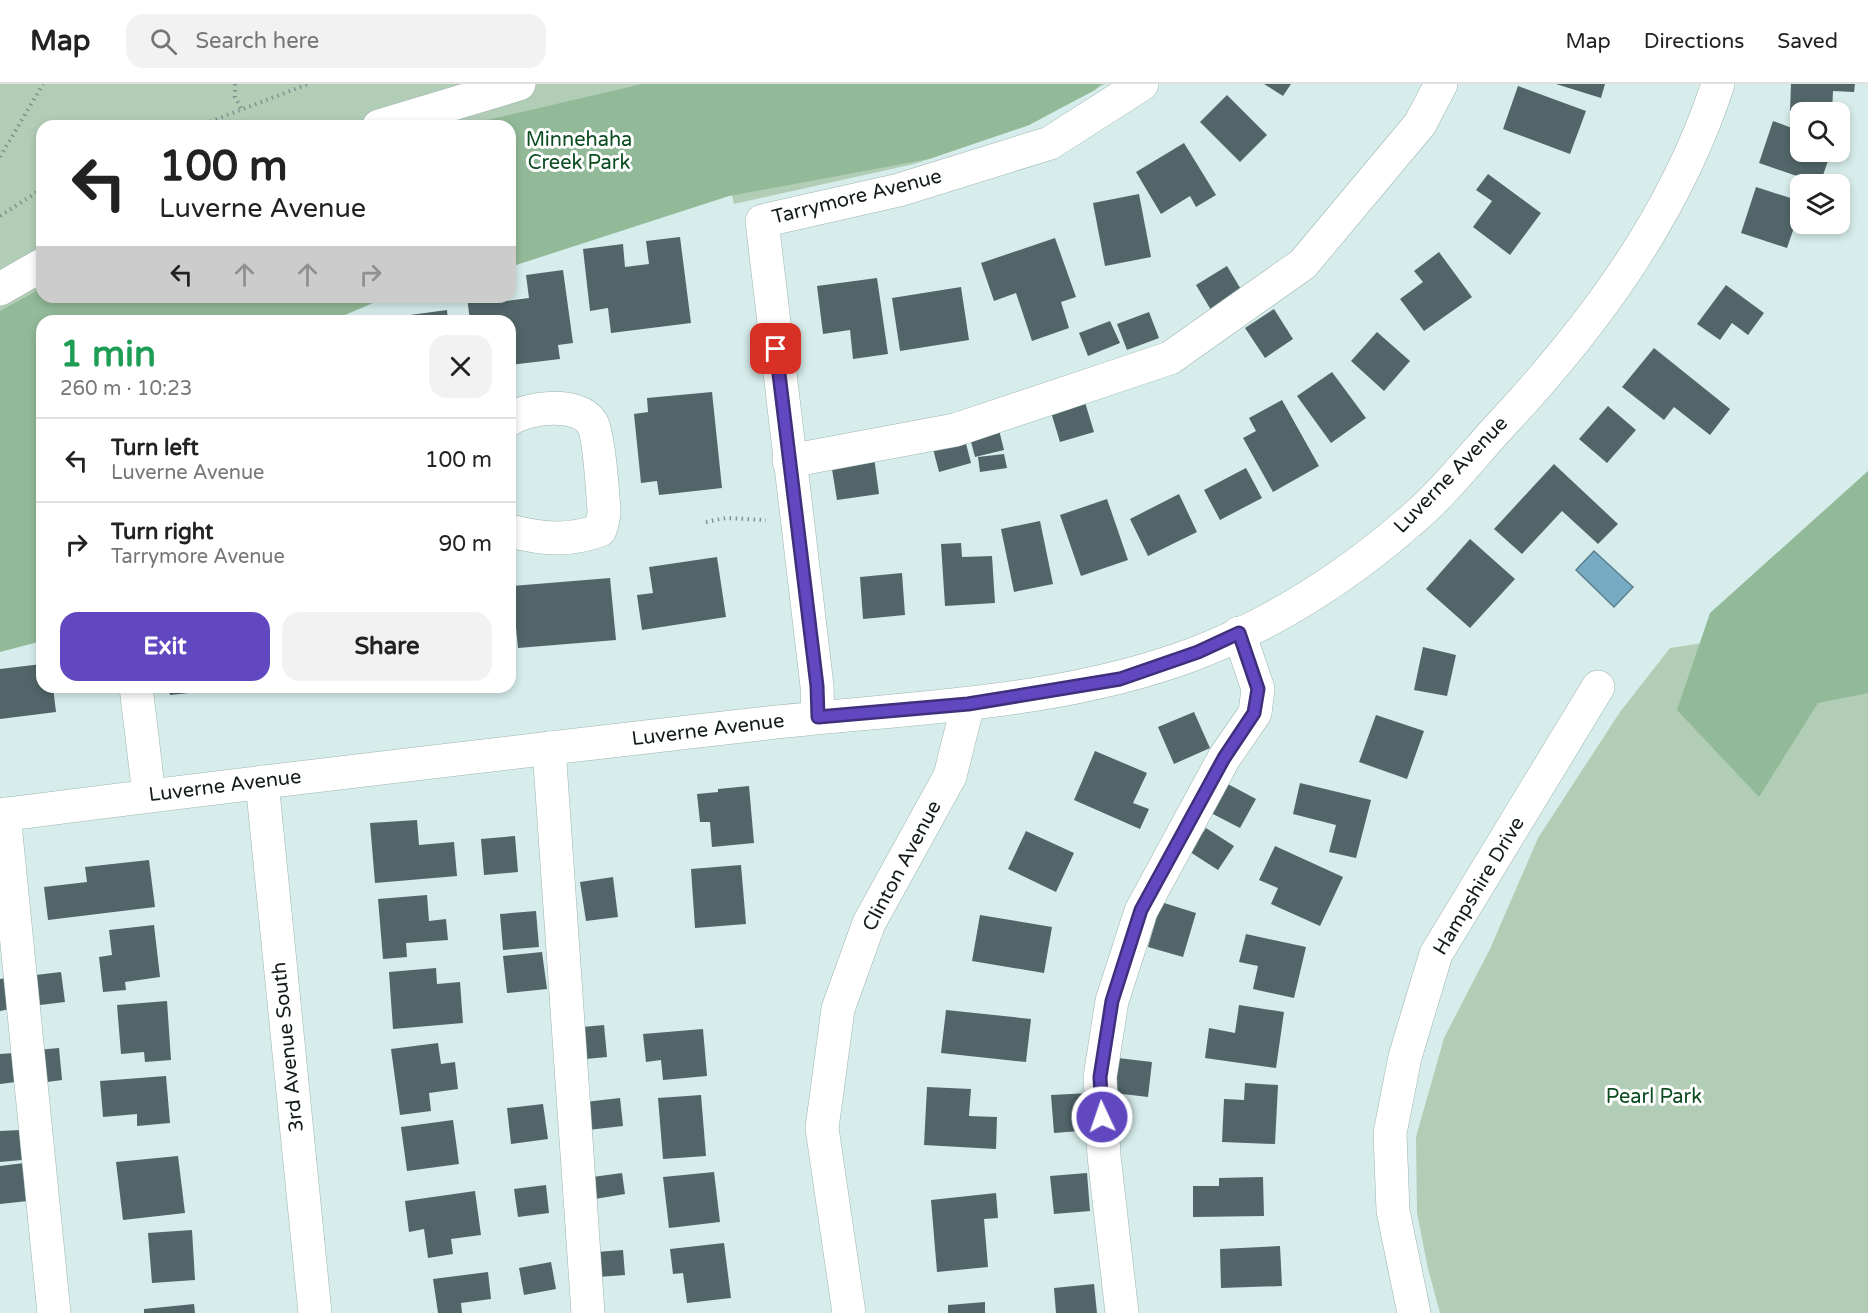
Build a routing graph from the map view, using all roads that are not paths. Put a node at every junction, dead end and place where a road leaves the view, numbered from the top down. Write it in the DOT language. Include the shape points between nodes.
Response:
graph roads {
  1 [pos="519,84"];
  2 [pos="1142,84"];
  3 [pos="1442,84"];
  4 [pos="1718,84"];
  5 [pos="400,120"];
  6 [pos="36,268"];
  7 [pos="0,289"];
  8 [pos="516,416"];
  9 [pos="789,461"];
  10 [pos="516,532"];
  11 [pos="1239,633"];
  12 [pos="1598,687"];
  13 [pos="137,693"];
  14 [pos="968,704"];
  15 [pos="818,717"];
  16 [pos="549,748"];
  17 [pos="262,782"];
  18 [pos="149,795"];
  19 [pos="2,815"];
  20 [pos="54,1313"];
  21 [pos="315,1313"];
  22 [pos="588,1313"];
  23 [pos="849,1313"];
  24 [pos="1122,1313"];
  25 [pos="1414,1313"];
  1 -- 5 [label="street"];
  2 -- 9 [label="street, Tarrymore Avenue" via="1050,143 899,190 762,221"];
  3 -- 9 [label="street" via="1420,124 1303,264 1170,358 954,430"];
  4 -- 11 [label="street, Luverne Avenue" via="1706,122 1659,220 1599,312 1529,396 1412,521 1345,573"];
  6 -- 7 [label="street"];
  8 -- 10 [label="street" via="566,408 581,413 592,424 604,514 600,530 582,536 554,539"];
  9 -- 15 [label="street, Tarrymore Avenue"];
  11 -- 14 [label="street, Luverne Avenue" via="1120,679"];
  11 -- 24 [label="street" via="1258,689 1254,713 1224,758 1141,910 1112,1001 1100,1077 1104,1156"];
  12 -- 25 [label="street, Hampshire Drive" via="1436,954 1405,1056 1390,1133 1394,1211"];
  13 -- 18 [label="street"];
  14 -- 15 [label="street, Luverne Avenue"];
  14 -- 23 [label="street, Clinton Avenue" via="950,776 869,923 838,1009 822,1128"];
  15 -- 16 [label="street, Luverne Avenue"];
  16 -- 17 [label="street, Luverne Avenue"];
  16 -- 22 [label="street"];
  17 -- 18 [label="street, Luverne Avenue"];
  17 -- 21 [label="street, 3rd Avenue South"];
  18 -- 19 [label="street, Luverne Avenue"];
  19 -- 20 [label="street"];
}
